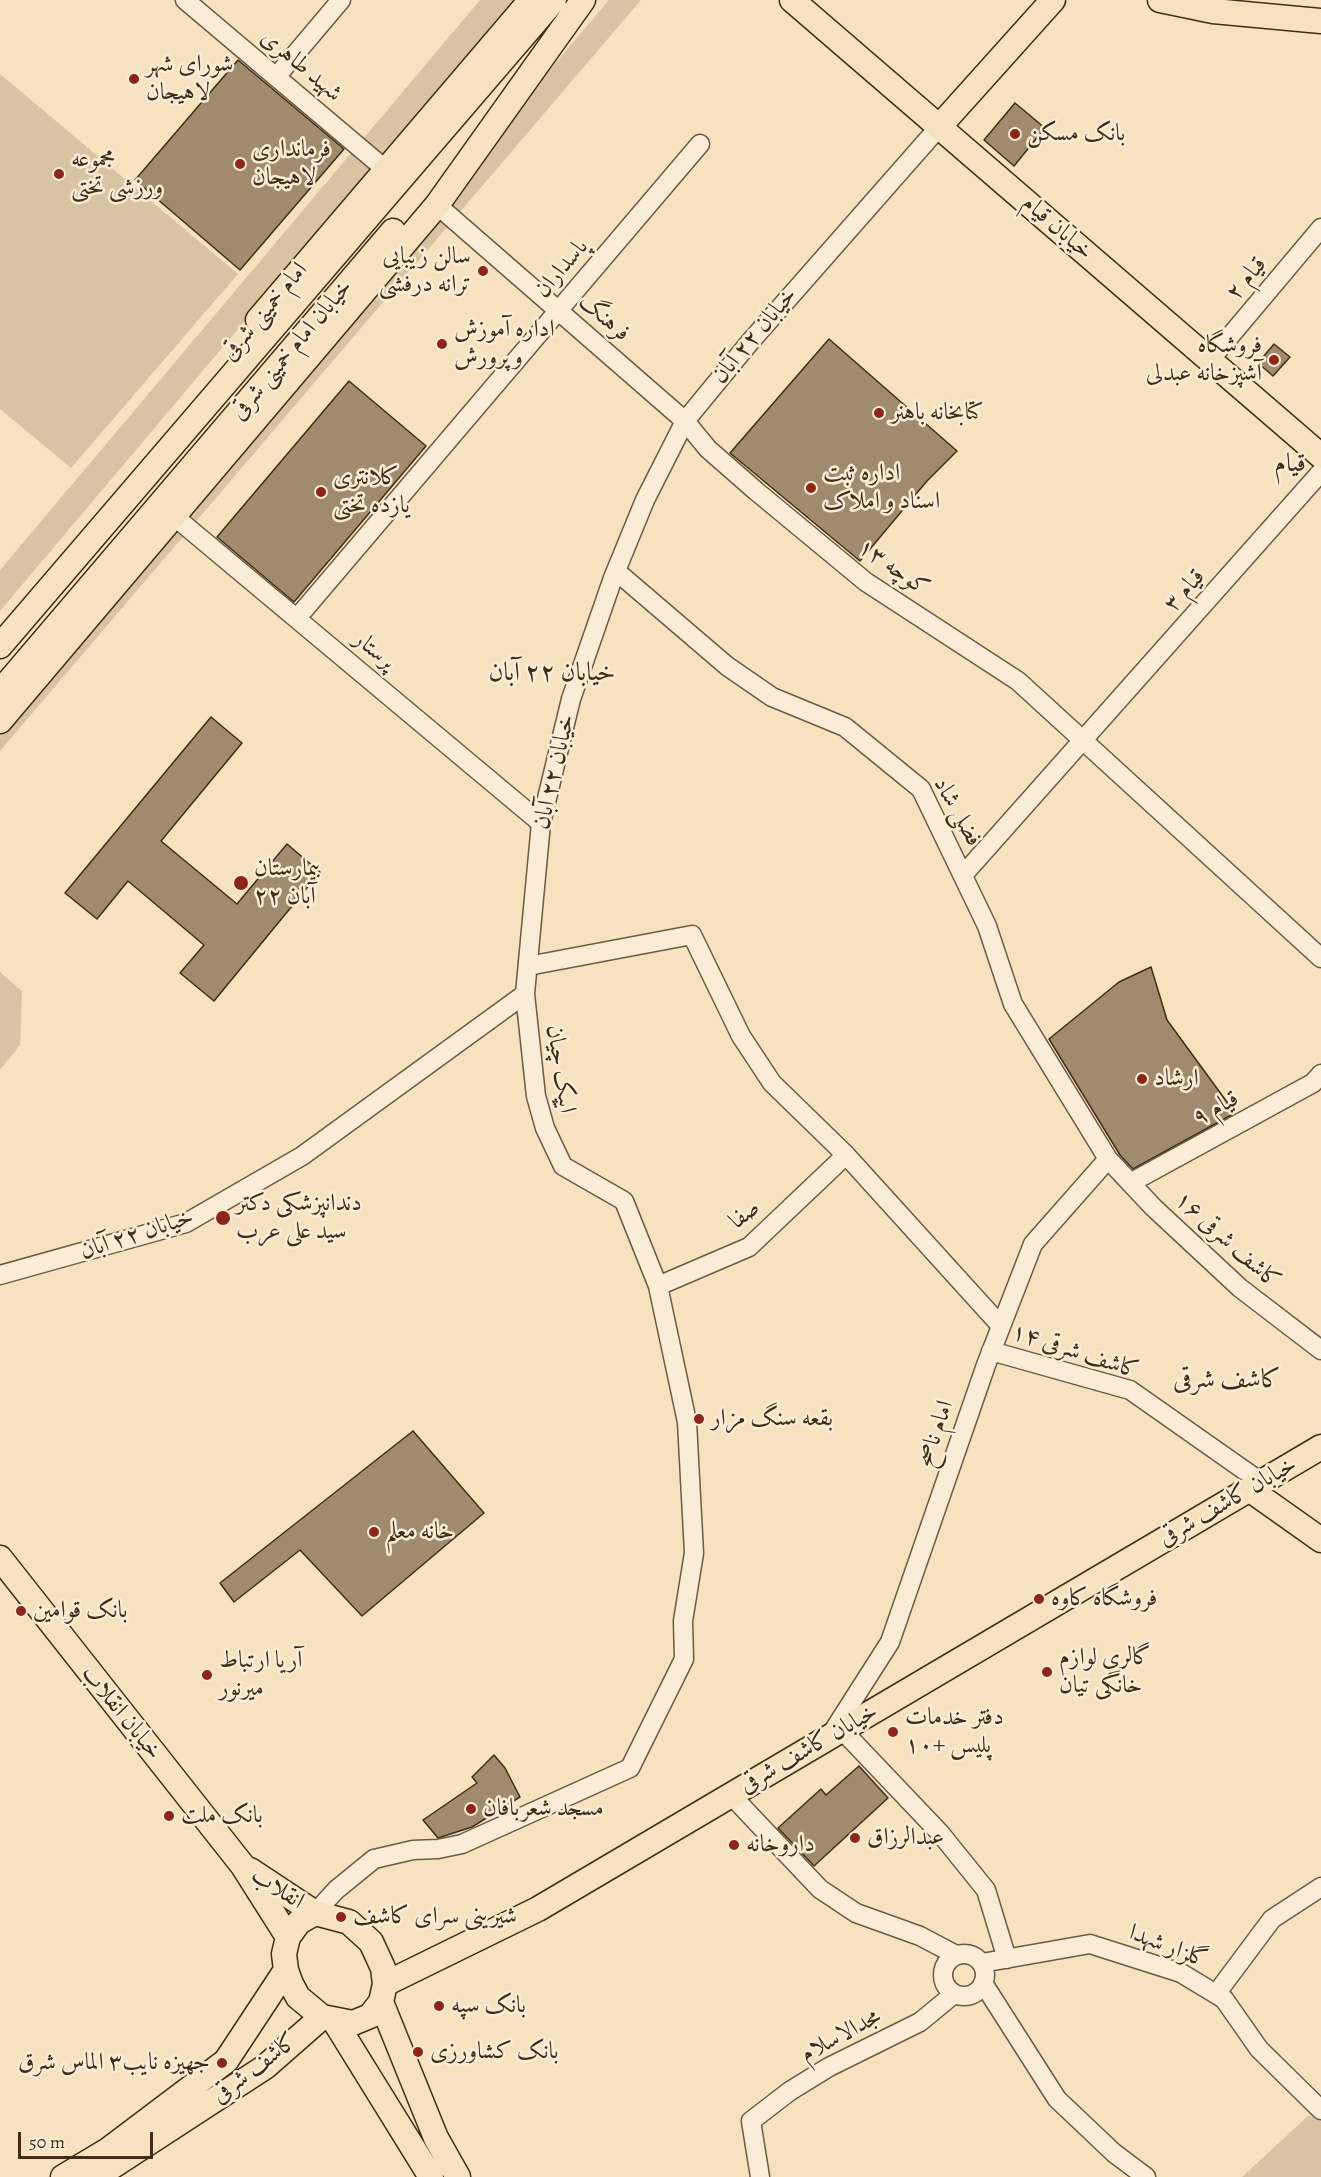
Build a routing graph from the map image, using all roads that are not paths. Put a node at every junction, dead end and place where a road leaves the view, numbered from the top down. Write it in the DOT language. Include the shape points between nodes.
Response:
graph roads {
  1 [pos="185,0"];
  2 [pos="341,0"];
  3 [pos="531,0"];
  4 [pos="554,0"];
  5 [pos="573,0"];
  6 [pos="583,0"];
  7 [pos="792,0"];
  8 [pos="1053,0"];
  9 [pos="1160,0"];
  10 [pos="1321,21"];
  11 [pos="276,77"];
  12 [pos="939,127"];
  13 [pos="700,144"];
  14 [pos="385,169"];
  15 [pos="437,205"];
  16 [pos="1321,228"];
  17 [pos="559,310"];
  18 [pos="1210,360"];
  19 [pos="685,421"];
  20 [pos="1321,456"];
  21 [pos="1321,472"];
  22 [pos="175,517"];
  23 [pos="616,571"];
  24 [pos="297,618"];
  25 [pos="0,626"];
  26 [pos="0,646"];
  27 [pos="0,692"];
  28 [pos="0,721"];
  29 [pos="1085,740"];
  30 [pos="541,823"];
  31 [pos="963,875"];
  32 [pos="1321,958"];
  33 [pos="528,966"];
  34 [pos="525,994"];
  35 [pos="1321,1074"];
  36 [pos="846,1155"];
  37 [pos="1108,1159"];
  38 [pos="1130,1183"];
  39 [pos="0,1275"];
  40 [pos="658,1286"];
  41 [pos="1001,1326"];
  42 [pos="1321,1350"];
  43 [pos="991,1351"];
  44 [pos="1321,1447"];
  45 [pos="1263,1481"];
  46 [pos="1321,1540"];
  47 [pos="0,1558"];
  48 [pos="835,1734"];
  49 [pos="731,1795"];
  50 [pos="243,1866"];
  51 [pos="1321,1887"];
  52 [pos="315,1913"];
  53 [pos="288,1937"];
  54 [pos="956,1954"];
  55 [pos="1007,1959"];
  56 [pos="982,1963"];
  57 [pos="286,1970"];
  58 [pos="983,1983"];
  59 [pos="383,1993"];
  60 [pos="954,1994"];
  61 [pos="1216,1994"];
  62 [pos="329,2019"];
  63 [pos="240,2041"];
  64 [pos="265,2067"];
  65 [pos="1321,2110"];
  66 [pos="63,2177"];
  67 [pos="96,2177"];
  68 [pos="431,2177"];
  69 [pos="458,2177"];
  70 [pos="760,2177"];
  71 [pos="1146,2177"];
  1 -- 11 [label="street, شهید طاهری"];
  2 -- 11 [label="street"];
  3 -- 14 [label="main road, امام خمینی شرقی"];
  4 -- 26 [label="main road, خیابان امام خمینی شرقی"];
  5 -- 27 [label="main road, خیابان امام خمینی شرقی" via="422,197"];
  6 -- 15 [label="main road"];
  7 -- 12 [label="main road, خیابان قیام"];
  8 -- 12 [label="main road, خیابان ۲۲ آبان"];
  9 -- 10 [label="main road" via="1213,11"];
  11 -- 14 [label="street, شهید طاهری"];
  12 -- 18 [label="main road, خیابان قیام"];
  12 -- 19 [label="street, خیابان ۲۲ آبان"];
  13 -- 17 [label="street, پاسداران"];
  14 -- 25 [label="main road, امام خمینی شرقی"];
  15 -- 17 [label="street, فرهنگ"];
  15 -- 22 [label="main road"];
  16 -- 18 [label="street, قیام ۲"];
  17 -- 19 [label="street, فرهنگ"];
  17 -- 24 [label="street, پاسداران"];
  18 -- 20 [label="main road, خیابان قیام"];
  19 -- 23 [label="street, خیابان ۲۲ آبان" via="645,500"];
  19 -- 29 [label="street, کوچه ۱۳" via="724,464 866,582 1018,681"];
  21 -- 29 [label="street, قیام ۳"];
  22 -- 24 [label="street, پرستار"];
  22 -- 28 [label="main road"];
  23 -- 30 [label="street, خیابان ۲۲ آبان" via="572,699"];
  23 -- 31 [label="street, فضلی شاد" via="727,666 772,697 845,727 921,789"];
  24 -- 30 [label="street, پرستار"];
  29 -- 31 [label="street, قیام ۳"];
  29 -- 32 [label="street, کوچه ۱۳"];
  30 -- 33 [label="street, خیابان ۲۲ آبان"];
  31 -- 37 [label="street, فضلی شاد" via="987,926 1013,1004"];
  33 -- 34 [label="street, خیابان ۲۲ آبان"];
  33 -- 36 [label="street" via="692,935 741,1036 772,1083"];
  34 -- 39 [label="street, خیابان ۲۲ آبان" via="302,1156 186,1223"];
  34 -- 40 [label="street, ایپک چیان" via="536,1096 545,1128 563,1166 624,1201"];
  35 -- 38 [label="street, قیام ۹" via="1313,1083"];
  36 -- 40 [label="street, صفا" via="749,1247"];
  36 -- 41 [label="street"];
  37 -- 38 [label="street, کاشف شرقی ۱۶"];
  37 -- 41 [label="street, امام ناصح" via="1033,1244"];
  38 -- 42 [label="street, کاشف شرقی ۱۶" via="1240,1288"];
  40 -- 52 [label="street, ایپک چیان" via="687,1422 694,1553 683,1621 684,1659 630,1768 462,1844 374,1859"];
  41 -- 43 [label="street, امام ناصح"];
  43 -- 45 [label="street, کاشف شرقی ۱۴" via="1131,1390"];
  43 -- 48 [label="street, امام ناصح" via="890,1642"];
  44 -- 45 [label="main road, خیابان کاشف شرقی"];
  45 -- 46 [label="main road" via="1282,1512"];
  45 -- 48 [label="main road, خیابان کاشف شرقی"];
  47 -- 50 [label="main road, خیابان انقلاب"];
  48 -- 49 [label="main road, خیابان کاشف شرقی"];
  48 -- 55 [label="street" via="940,1833 986,1890"];
  49 -- 54 [label="street" via="820,1889 856,1913"];
  49 -- 59 [label="main road, خیابان کاشف شرقی" via="538,1909"];
  50 -- 52 [label="main road, انقلاب"];
  50 -- 53 [label="main road, انقلاب"];
  51 -- 61 [label="street" via="1272,1919"];
  52 -- 53 [label="main road" via="299,1922"];
  52 -- 59 [label="main road" via="349,1922 371,1942 383,1968"];
  53 -- 57 [label="main road"];
  54 -- 56 [label="street" via="970,1954"];
  54 -- 60 [label="street" via="942,1970 944,1984"];
  55 -- 56 [label="street, گلزار شهدا"];
  55 -- 61 [label="street, گلزار شهدا" via="1090,1944 1181,1973"];
  56 -- 58 [label="street"];
  57 -- 62 [label="main road" via="298,1997"];
  57 -- 63 [label="main road, کاشف شرقی"];
  58 -- 60 [label="street" via="974,1994"];
  58 -- 71 [label="street" via="1057,2099 1114,2153"];
  59 -- 62 [label="main road" via="370,2016 353,2023"];
  59 -- 69 [label="main road" via="436,2138"];
  60 -- 70 [label="street, مجدالاسلام" via="920,2022 829,2067 751,2121"];
  61 -- 65 [label="street, گلزار شهدا" via="1224,1999 1259,2049"];
  62 -- 64 [label="main road, کاشف شرقی"];
  62 -- 68 [label="main road"];
  63 -- 64 [label="main road" via="260,2039 268,2047"];
  63 -- 66 [label="main road, کاشف شرقی" via="226,2061 108,2150"];
  64 -- 67 [label="main road, کاشف شرقی"];
}
